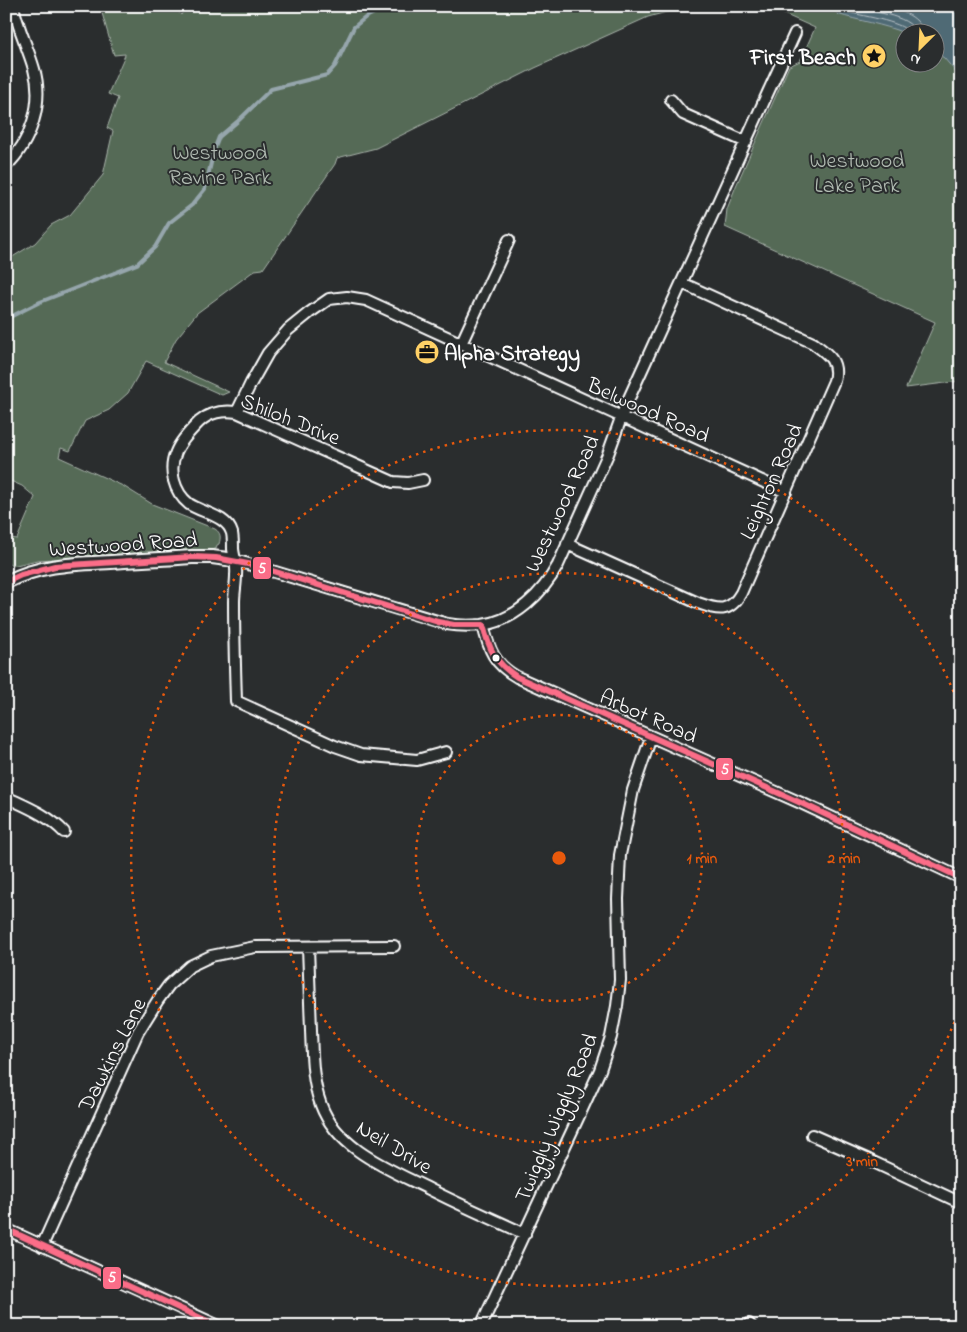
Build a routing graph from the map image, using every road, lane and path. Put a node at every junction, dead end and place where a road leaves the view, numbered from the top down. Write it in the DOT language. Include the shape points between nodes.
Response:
graph roads {
  1 [pos="13,6"];
  2 [pos="795,33"];
  3 [pos="671,100"];
  4 [pos="746,142"];
  5 [pos="6,166"];
  6 [pos="509,240"];
  7 [pos="682,283"];
  8 [pos="461,344"];
  9 [pos="237,412"];
  10 [pos="622,417"];
  11 [pos="423,480"];
  12 [pos="786,492"];
  13 [pos="567,544"];
  14 [pos="235,560"];
  15 [pos="6,582"];
  16 [pos="483,625"];
  17 [pos="652,737"];
  18 [pos="446,752"];
  19 [pos="6,797"];
  20 [pos="64,832"];
  21 [pos="961,878"];
  22 [pos="394,946"];
  23 [pos="308,947"];
  24 [pos="812,1135"];
  25 [pos="961,1203"];
  26 [pos="6,1230"];
  27 [pos="524,1234"];
  28 [pos="42,1246"];
  29 [pos="218,1326"];
  30 [pos="481,1326"];
  1 -- 5 [label="street" via="34,70 37,92 36,112 30,130"];
  2 -- 4 [label="street, Westwood Road"];
  3 -- 4 [label="street" via="683,114"];
  4 -- 7 [label="street, Westwood Road"];
  6 -- 8 [label="street"];
  7 -- 10 [label="street, Westwood Road"];
  7 -- 12 [label="street, Leighton Road" via="803,338 834,361 834,382"];
  8 -- 9 [label="street, Belwood Road" via="366,300 329,299 288,330 268,353"];
  8 -- 10 [label="street, Belwood Road"];
  9 -- 11 [label="street, Shiloh Drive" via="393,482"];
  9 -- 14 [label="street, Shiloh Drive" via="219,411 199,422 176,452 172,468 174,482 183,498 229,527"];
  10 -- 12 [label="street, Belwood Road"];
  10 -- 13 [label="street, Westwood Road"];
  12 -- 13 [label="street, Leighton Road" via="738,598 721,610 698,603"];
  13 -- 16 [label="street, Westwood Road" via="550,579 528,603 506,617"];
  14 -- 15 [label="street, Westwood Road" via="192,557 71,564 39,569"];
  14 -- 16 [label="street, Westwood Road" via="438,622"];
  14 -- 18 [label="street, Shiloh Drive" via="236,701 361,755 417,760"];
  16 -- 17 [label="street, Arbot Road" via="493,656 510,673"];
  17 -- 21 [label="street, Arbot Road"];
  17 -- 27 [label="street, Twiggly Wiggly Road" via="633,790 620,854 620,980 611,1037 600,1070"];
  19 -- 20 [label="street" via="44,815"];
  22 -- 23 [label="street, Dawkins Lane"];
  23 -- 27 [label="street, Neil Drive" via="313,1074 327,1118 358,1150 381,1165"];
  23 -- 28 [label="street, Dawkins Lane" via="255,948 211,956 190,966 169,985 138,1032"];
  24 -- 25 [label="street"];
  26 -- 28 [label="street"];
  27 -- 30 [label="street, Twiggly Wiggly Road"];
  28 -- 29 [label="street"];
}
